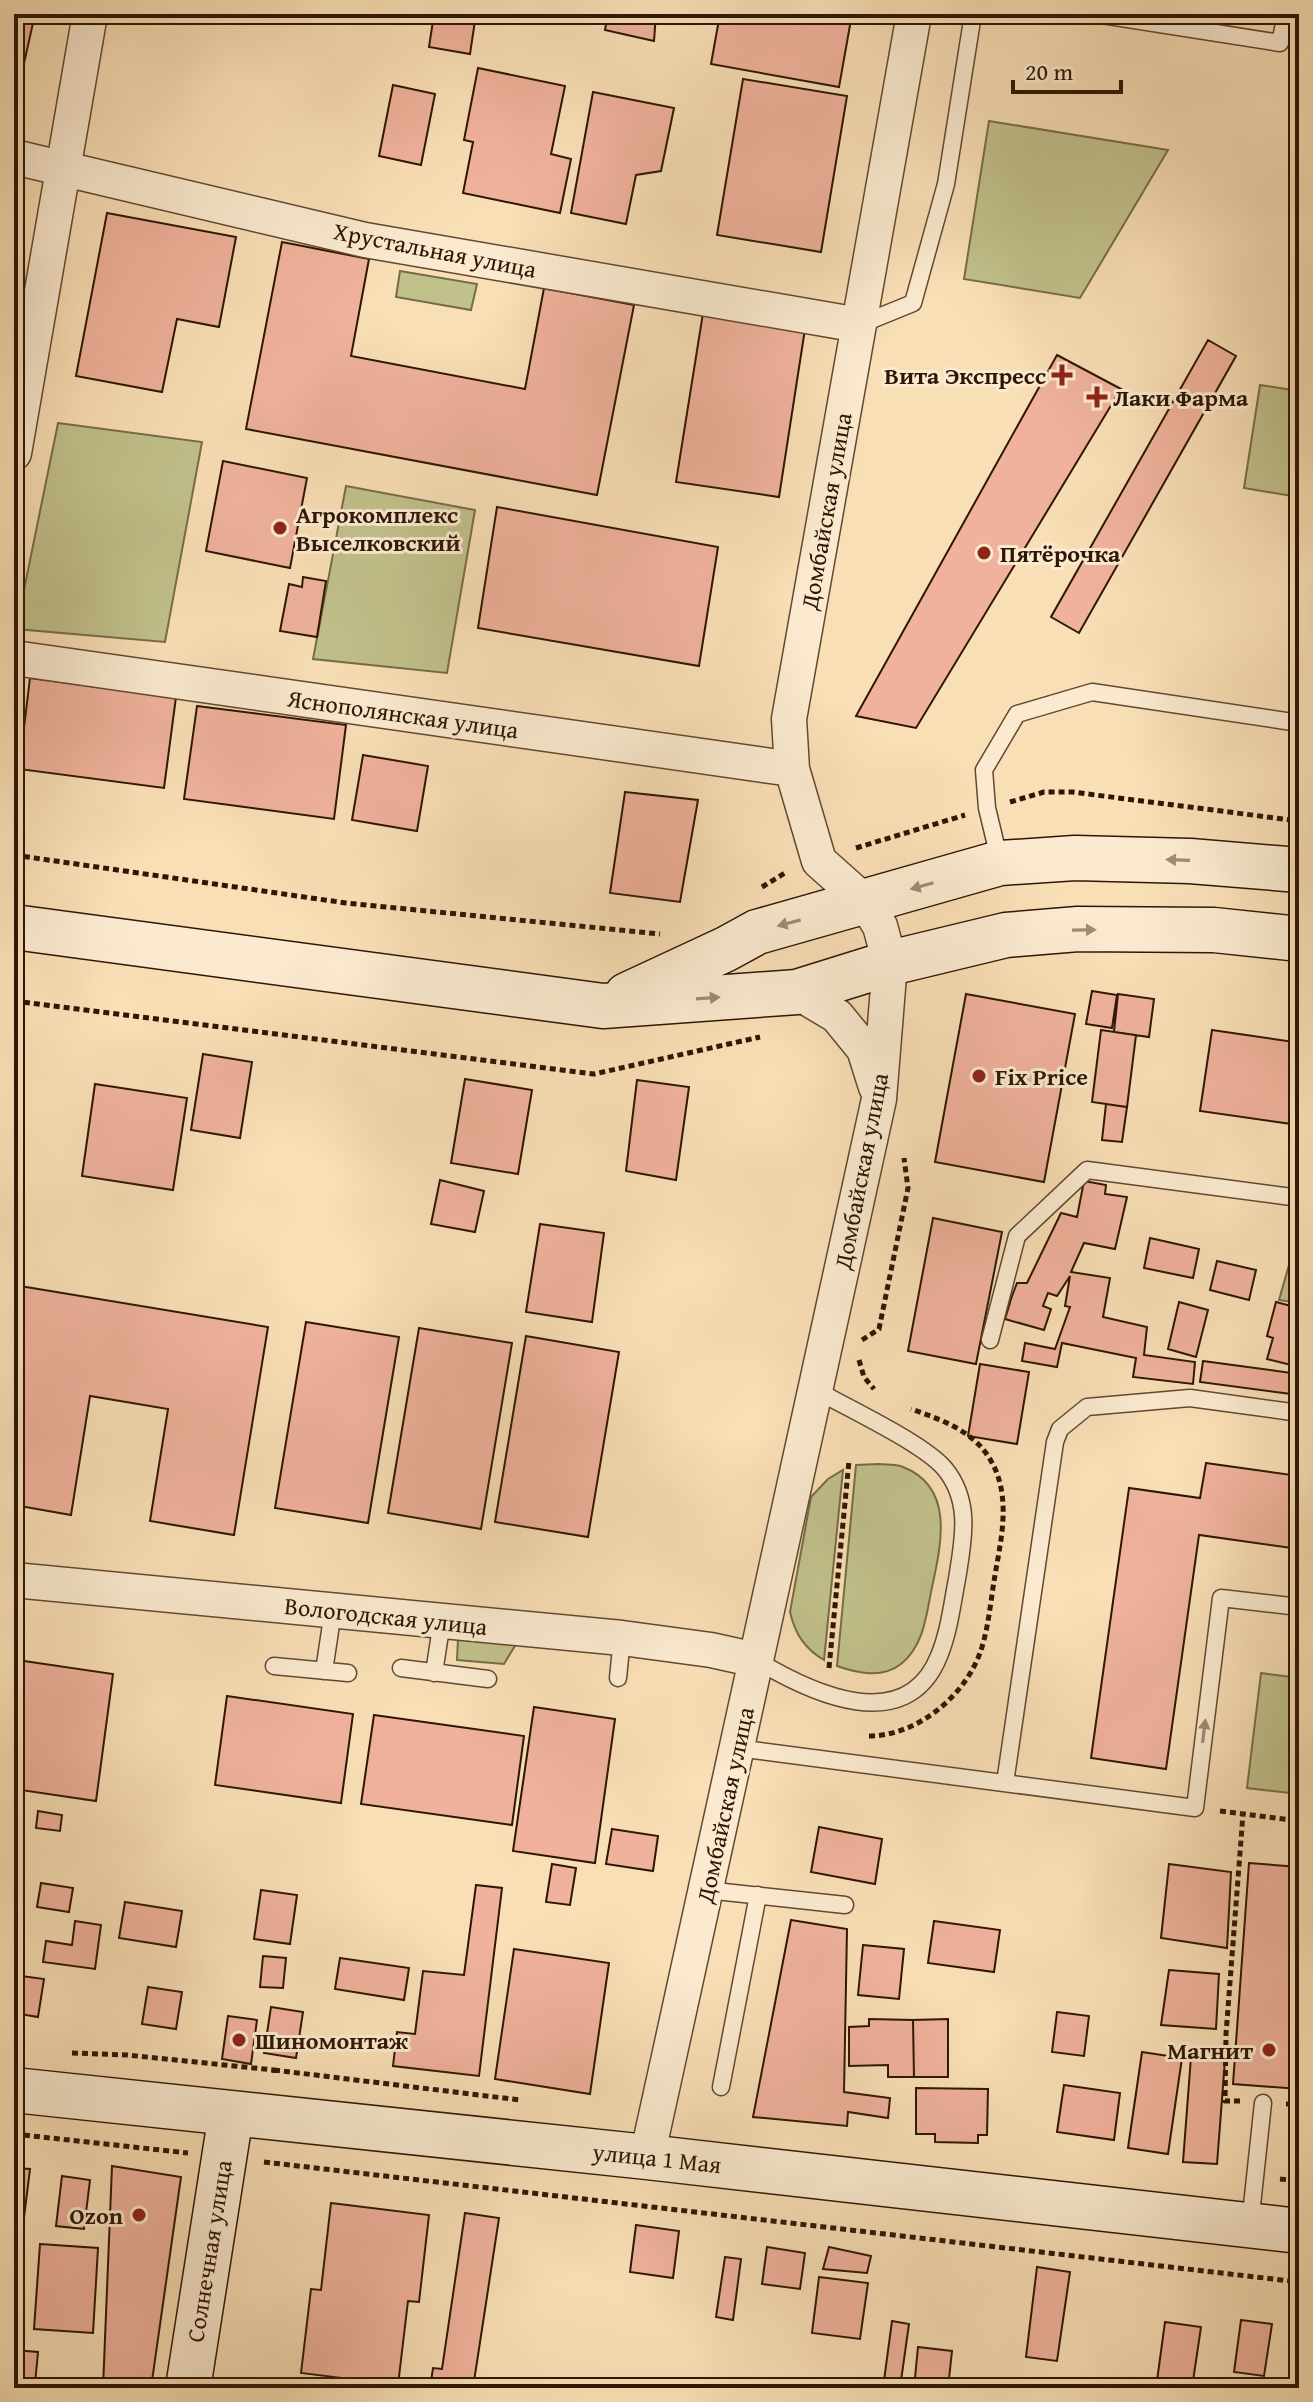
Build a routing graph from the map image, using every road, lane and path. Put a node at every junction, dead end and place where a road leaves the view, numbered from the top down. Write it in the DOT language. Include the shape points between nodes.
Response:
graph roads {
  1 [pos="90,14"];
  2 [pos="914,14"];
  3 [pos="973,14"];
  4 [pos="1096,14"];
  5 [pos="1286,14"];
  6 [pos="14,157"];
  7 [pos="64,167"];
  8 [pos="859,325"];
  9 [pos="14,453"];
  10 [pos="14,658"];
  11 [pos="1299,723"];
  12 [pos="792,769"];
  13 [pos="987,808"];
  14 [pos="1299,821"];
  15 [pos="852,849"];
  16 [pos="14,855"];
  17 [pos="1000,863"];
  18 [pos="1256,867"];
  19 [pos="1299,870"];
  20 [pos="865,902"];
  21 [pos="14,927"];
  22 [pos="1249,933"];
  23 [pos="675,936"];
  24 [pos="1299,939"];
  25 [pos="890,963"];
  26 [pos="797,992"];
  27 [pos="14,1001"];
  28 [pos="603,1006"];
  29 [pos="775,1034"];
  30 [pos="879,1099"];
  31 [pos="1299,1198"];
  32 [pos="990,1340"];
  33 [pos="816,1390"];
  34 [pos="1299,1413"];
  35 [pos="849,1461"];
  36 [pos="14,1580"];
  37 [pos="1299,1607"];
  38 [pos="333,1611"];
  39 [pos="442,1621"];
  40 [pos="622,1638"];
  41 [pos="756,1660"];
  42 [pos="274,1666"];
  43 [pos="401,1668"];
  44 [pos="828,1669"];
  45 [pos="324,1671"];
  46 [pos="348,1673"];
  47 [pos="434,1673"];
  48 [pos="618,1678"];
  49 [pos="488,1679"];
  50 [pos="737,1748"];
  51 [pos="1005,1783"];
  52 [pos="1195,1808"];
  53 [pos="1243,1814"];
  54 [pos="1299,1821"];
  55 [pos="706,1890"];
  56 [pos="758,1895"];
  57 [pos="845,1905"];
  58 [pos="274,2070"];
  59 [pos="721,2087"];
  60 [pos="14,2090"];
  61 [pos="534,2102"];
  62 [pos="1263,2103"];
  63 [pos="1299,2104"];
  64 [pos="231,2114"];
  65 [pos="14,2134"];
  66 [pos="224,2157"];
  67 [pos="647,2157"];
  68 [pos="1250,2225"];
  69 [pos="1299,2231"];
  70 [pos="1299,2282"];
  71 [pos="188,2388"];
  1 -- 7 [label="street"];
  2 -- 8 [label="street, Домбайская улица"];
  3 -- 8 [label="lane" via="946,184 913,303"];
  4 -- 5 [label="lane" via="1280,43"];
  6 -- 7 [label="street, Хрустальная улица"];
  7 -- 8 [label="street, Хрустальная улица" via="365,240"];
  7 -- 9 [label="street"];
  8 -- 12 [label="street, Домбайская улица" via="789,719"];
  10 -- 12 [label="street, Яснополянская улица"];
  11 -- 13 [label="lane" via="1092,692 1017,714 984,770"];
  12 -- 20 [label="street, Домбайская улица" via="819,861"];
  13 -- 14 [label="path" via="1044,792 1072,792"];
  13 -- 15 [label="path"];
  13 -- 17 [label="lane"];
  16 -- 23 [label="path" via="346,903"];
  18 -- 17 [label="street, one-way" via="1090,858"];
  17 -- 20 [label="street, one-way"];
  18 -- 19 [label="street"];
  18 -- 22 [label="street"];
  20 -- 25 [label="street, Домбайская улица" via="880,926"];
  20 -- 28 [label="street, one-way" via="757,932"];
  21 -- 28 [label="street"];
  22 -- 24 [label="street"];
  25 -- 22 [label="street, one-way" via="1006,935 1078,929"];
  25 -- 26 [label="street"];
  25 -- 30 [label="street, Домбайская улица"];
  28 -- 26 [label="street, one-way"];
  26 -- 30 [label="street" via="837,1016 864,1049"];
  27 -- 29 [label="path" via="594,1074"];
  30 -- 33 [label="street, Домбайская улица"];
  31 -- 32 [label="lane" via="1087,1170 1017,1236"];
  33 -- 41 [label="street, Домбайская улица"];
  33 -- 41 [label="lane" via="924,1451 956,1486 964,1537 948,1629 923,1682 897,1699 836,1699"];
  34 -- 51 [label="lane" via="1190,1398 1087,1407 1060,1429"];
  35 -- 44 [label="path"];
  36 -- 38 [label="street, Вологодская улица"];
  52 -- 37 [label="lane, one-way" via="1221,1598"];
  38 -- 39 [label="street, Вологодская улица"];
  38 -- 45 [label="lane"];
  39 -- 40 [label="street, Вологодская улица"];
  39 -- 47 [label="lane"];
  40 -- 41 [label="street, Вологодская улица"];
  40 -- 48 [label="lane"];
  41 -- 50 [label="street, Домбайская улица"];
  42 -- 45 [label="lane"];
  43 -- 47 [label="lane"];
  45 -- 46 [label="lane"];
  47 -- 49 [label="lane"];
  50 -- 51 [label="lane"];
  50 -- 55 [label="street, Домбайская улица"];
  51 -- 52 [label="lane"];
  52 -- 53 [label="path"];
  53 -- 54 [label="path"];
  53 -- 62 [label="path" via="1225,2101"];
  55 -- 56 [label="lane"];
  55 -- 67 [label="street, Домбайская улица"];
  56 -- 57 [label="lane"];
  56 -- 59 [label="lane"];
  58 -- 61 [label="path"];
  60 -- 64 [label="street, улица 1 Мая"];
  62 -- 63 [label="path"];
  62 -- 68 [label="lane"];
  64 -- 66 [label="street, Солнечная улица"];
  64 -- 67 [label="street, улица 1 Мая"];
  65 -- 66 [label="path"];
  66 -- 70 [label="path"];
  66 -- 71 [label="street, Солнечная улица"];
  67 -- 68 [label="street, улица 1 Мая"];
  68 -- 69 [label="street, улица 1 Мая"];
}
